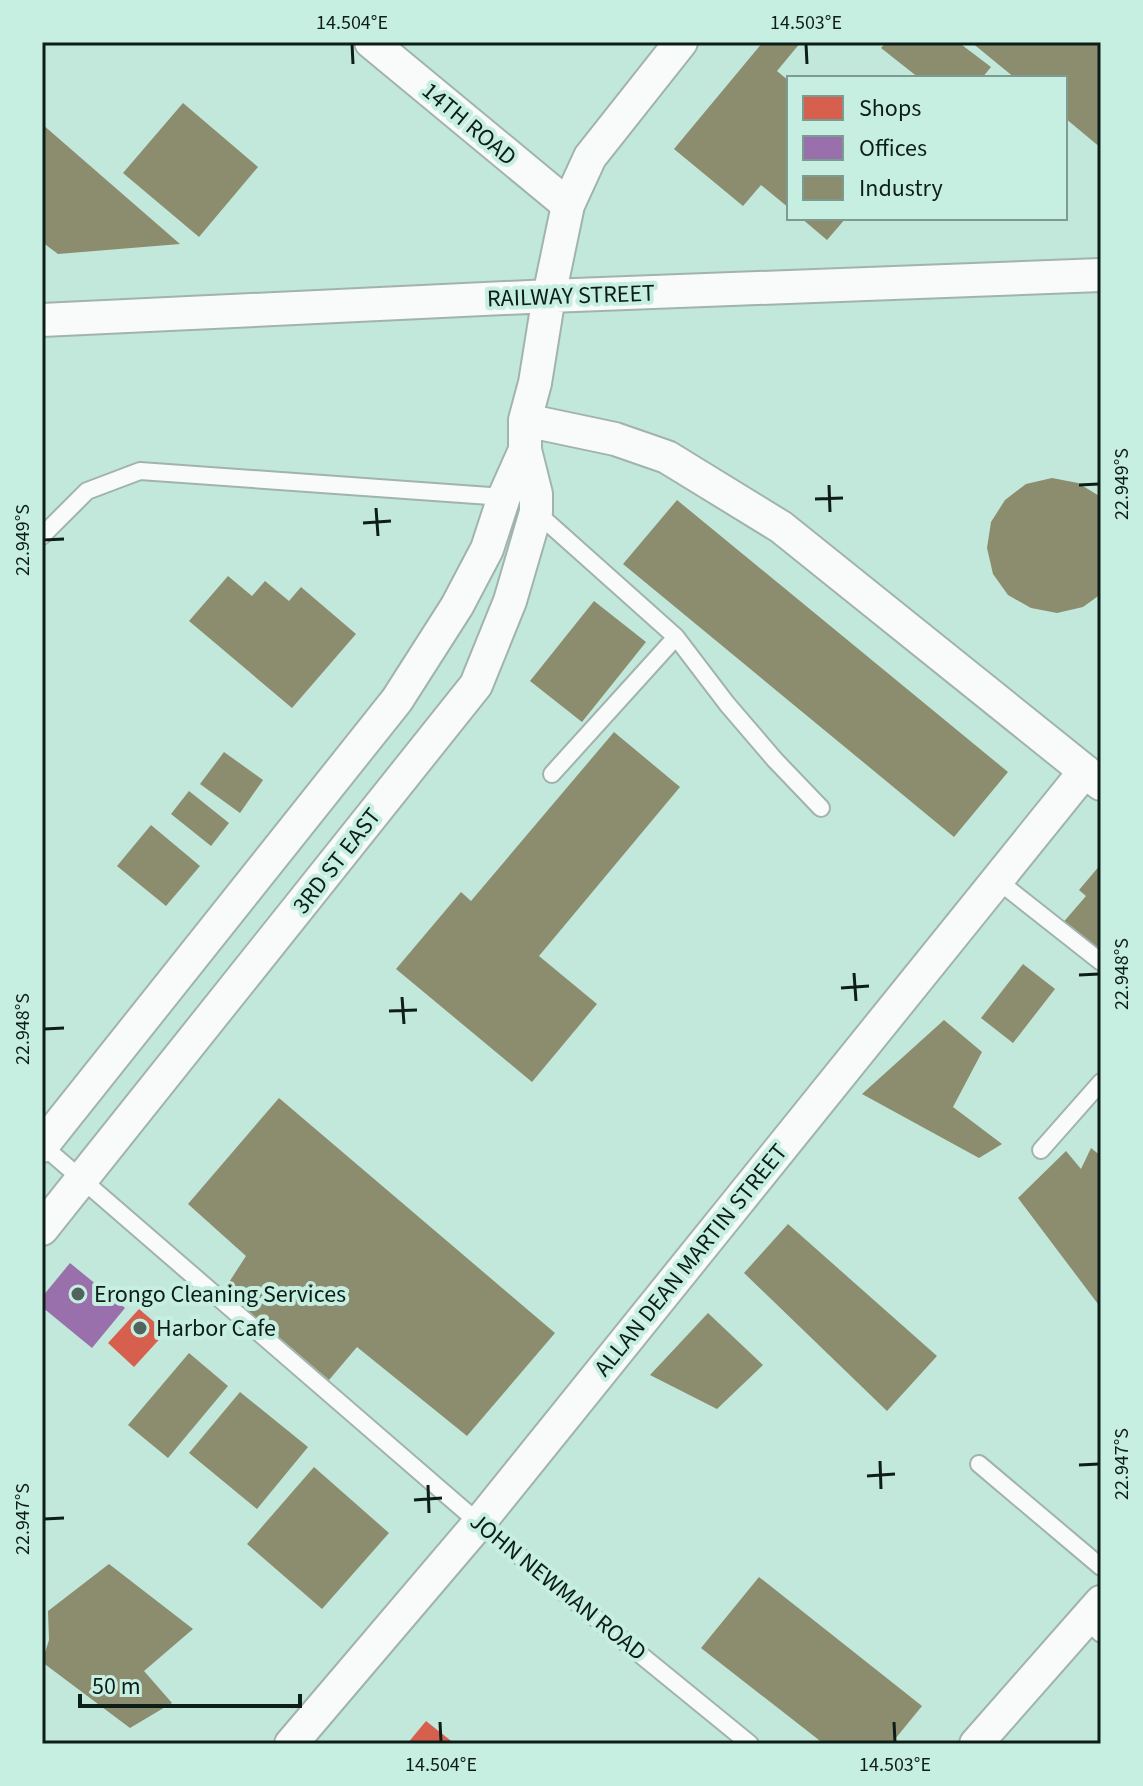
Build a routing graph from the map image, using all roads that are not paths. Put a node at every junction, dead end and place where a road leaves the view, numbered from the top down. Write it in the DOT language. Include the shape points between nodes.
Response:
graph roads {
  1 [pos="371,42"];
  2 [pos="681,42"];
  3 [pos="568,205"];
  4 [pos="1101,275"];
  5 [pos="549,296"];
  6 [pos="42,320"];
  7 [pos="525,435"];
  8 [pos="504,497"];
  9 [pos="536,512"];
  10 [pos="42,536"];
  11 [pos="676,637"];
  12 [pos="552,774"];
  13 [pos="1093,777"];
  14 [pos="821,808"];
  15 [pos="997,880"];
  16 [pos="1101,962"];
  17 [pos="1101,1082"];
  18 [pos="42,1146"];
  19 [pos="1041,1150"];
  20 [pos="82,1182"];
  21 [pos="42,1229"];
  22 [pos="979,1464"];
  23 [pos="479,1523"];
  24 [pos="1101,1567"];
  25 [pos="1096,1618"];
  26 [pos="291,1744"];
  27 [pos="750,1744"];
  28 [pos="976,1744"];
  1 -- 3 [label="street, 14TH ROAD"];
  2 -- 3 [label="street, 3RD ST EAST" via="590,157"];
  3 -- 5 [label="street, 3RD ST EAST"];
  4 -- 5 [label="street, RAILWAY STREET"];
  5 -- 6 [label="street, RAILWAY STREET"];
  5 -- 7 [label="street, 3RD ST EAST"];
  7 -- 8 [label="street, 3RD ST EAST"];
  7 -- 9 [label="street, 3RD ST EAST"];
  7 -- 13 [label="street" via="615,439 667,457 781,527"];
  8 -- 10 [label="lane" via="140,471 87,491"];
  8 -- 18 [label="street, 3RD ST EAST" via="475,572 397,700"];
  9 -- 11 [label="lane"];
  9 -- 20 [label="street, 3RD ST EAST" via="510,601 476,685"];
  11 -- 12 [label="lane"];
  11 -- 14 [label="lane" via="775,760"];
  13 -- 15 [label="street, ALLAN DEAN MARTIN STREET"];
  15 -- 16 [label="lane"];
  15 -- 23 [label="street, ALLAN DEAN MARTIN STREET"];
  17 -- 19 [label="lane"];
  18 -- 20 [label="lane, JOHN NEWMAN ROAD"];
  20 -- 21 [label="street, 3RD ST EAST"];
  20 -- 23 [label="lane, JOHN NEWMAN ROAD"];
  22 -- 24 [label="lane"];
  23 -- 26 [label="street, ALLAN DEAN MARTIN STREET"];
  23 -- 27 [label="lane, JOHN NEWMAN ROAD"];
  25 -- 28 [label="street"];
}
